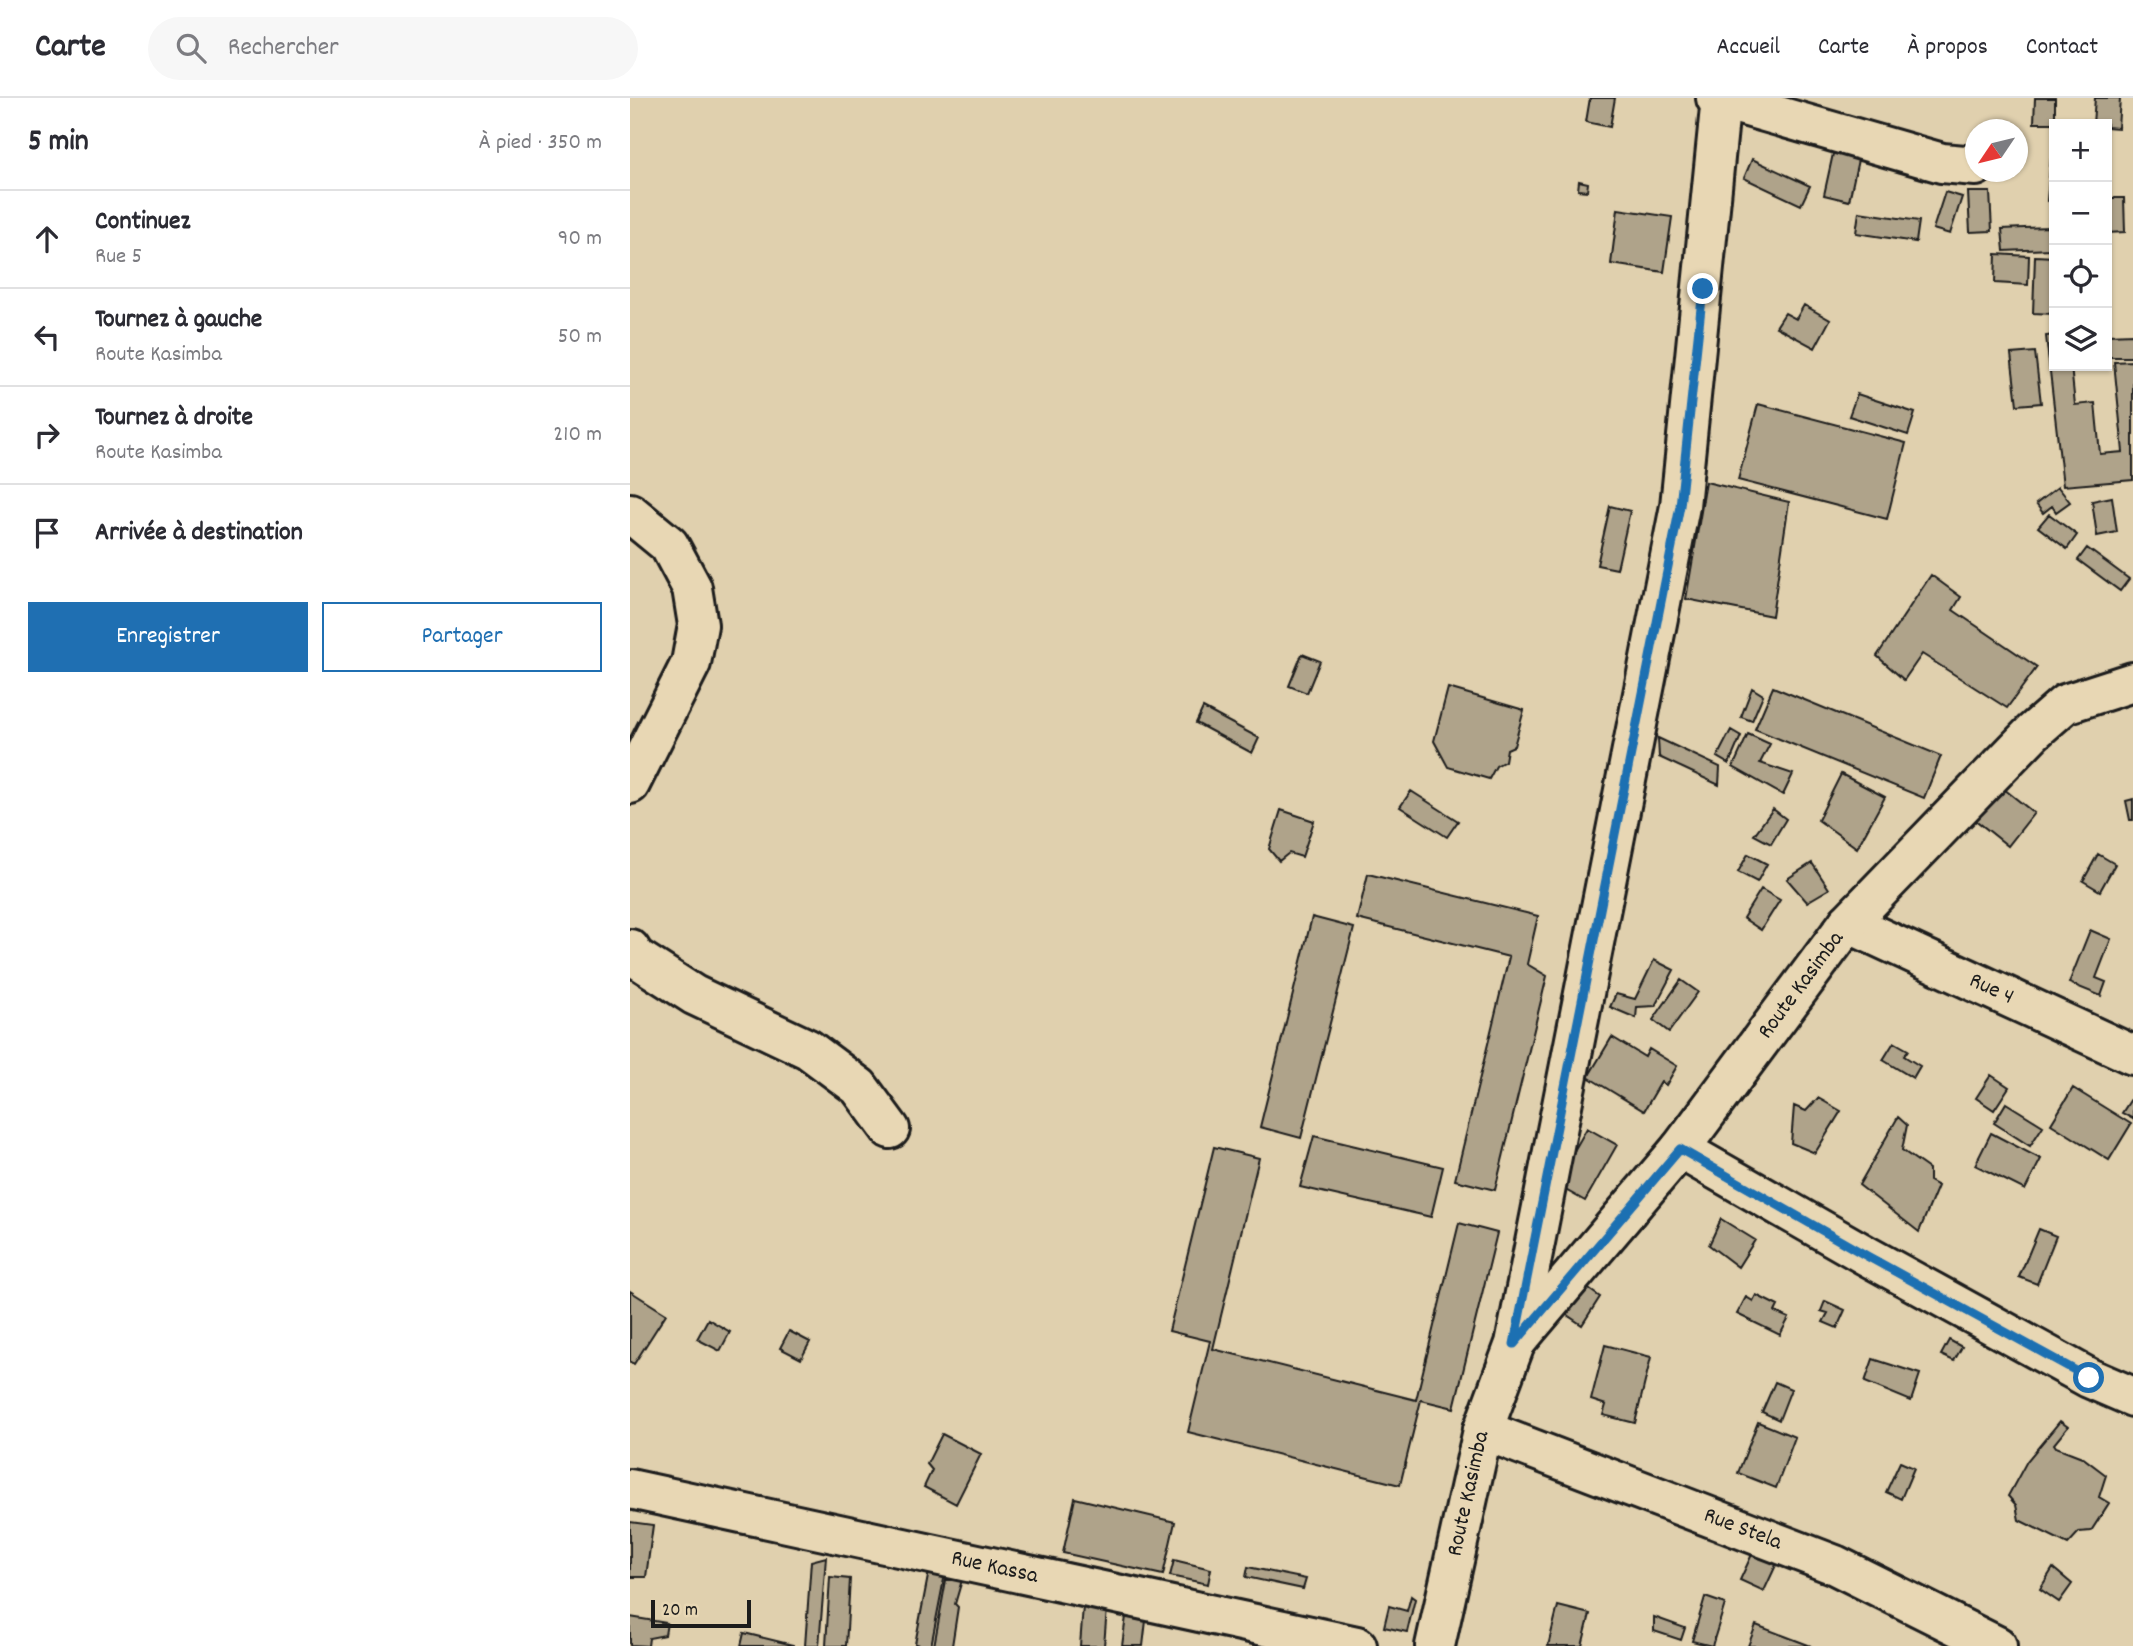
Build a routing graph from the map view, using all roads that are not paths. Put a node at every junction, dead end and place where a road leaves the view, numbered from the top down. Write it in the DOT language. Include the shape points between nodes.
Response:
graph roads {
  1 [pos="1719,99"];
  2 [pos="1965,165"];
  3 [pos="630,513"];
  4 [pos="2133,682"];
  5 [pos="630,785"];
  6 [pos="1848,923"];
  7 [pos="630,949"];
  8 [pos="2133,1055"];
  9 [pos="890,1129"];
  10 [pos="1680,1149"];
  11 [pos="1514,1344"];
  12 [pos="2133,1397"];
  13 [pos="1483,1430"];
  14 [pos="630,1489"];
  15 [pos="1357,1646"];
  16 [pos="1435,1646"];
  17 [pos="1997,1646"];
  1 -- 2 [label="street" via="1942,163"];
  1 -- 11 [label="street, Route Kasimba" via="1683,489"];
  3 -- 5 [label="street" via="669,545 692,588 698,625 691,663"];
  4 -- 6 [label="street, Route Kasimba" via="2065,704"];
  6 -- 8 [label="street, Rue 4"];
  6 -- 10 [label="street, Route Kasimba"];
  7 -- 9 [label="street" via="635,957 694,995 808,1049 859,1087"];
  10 -- 11 [label="street, Route Kasimba"];
  10 -- 12 [label="street" via="1878,1263"];
  11 -- 13 [label="street, Route Kasimba"];
  13 -- 16 [label="street, Route Kasimba"];
  13 -- 17 [label="street, Rue Stela" via="1835,1565"];
  14 -- 15 [label="street, Rue Kassa"];
}
